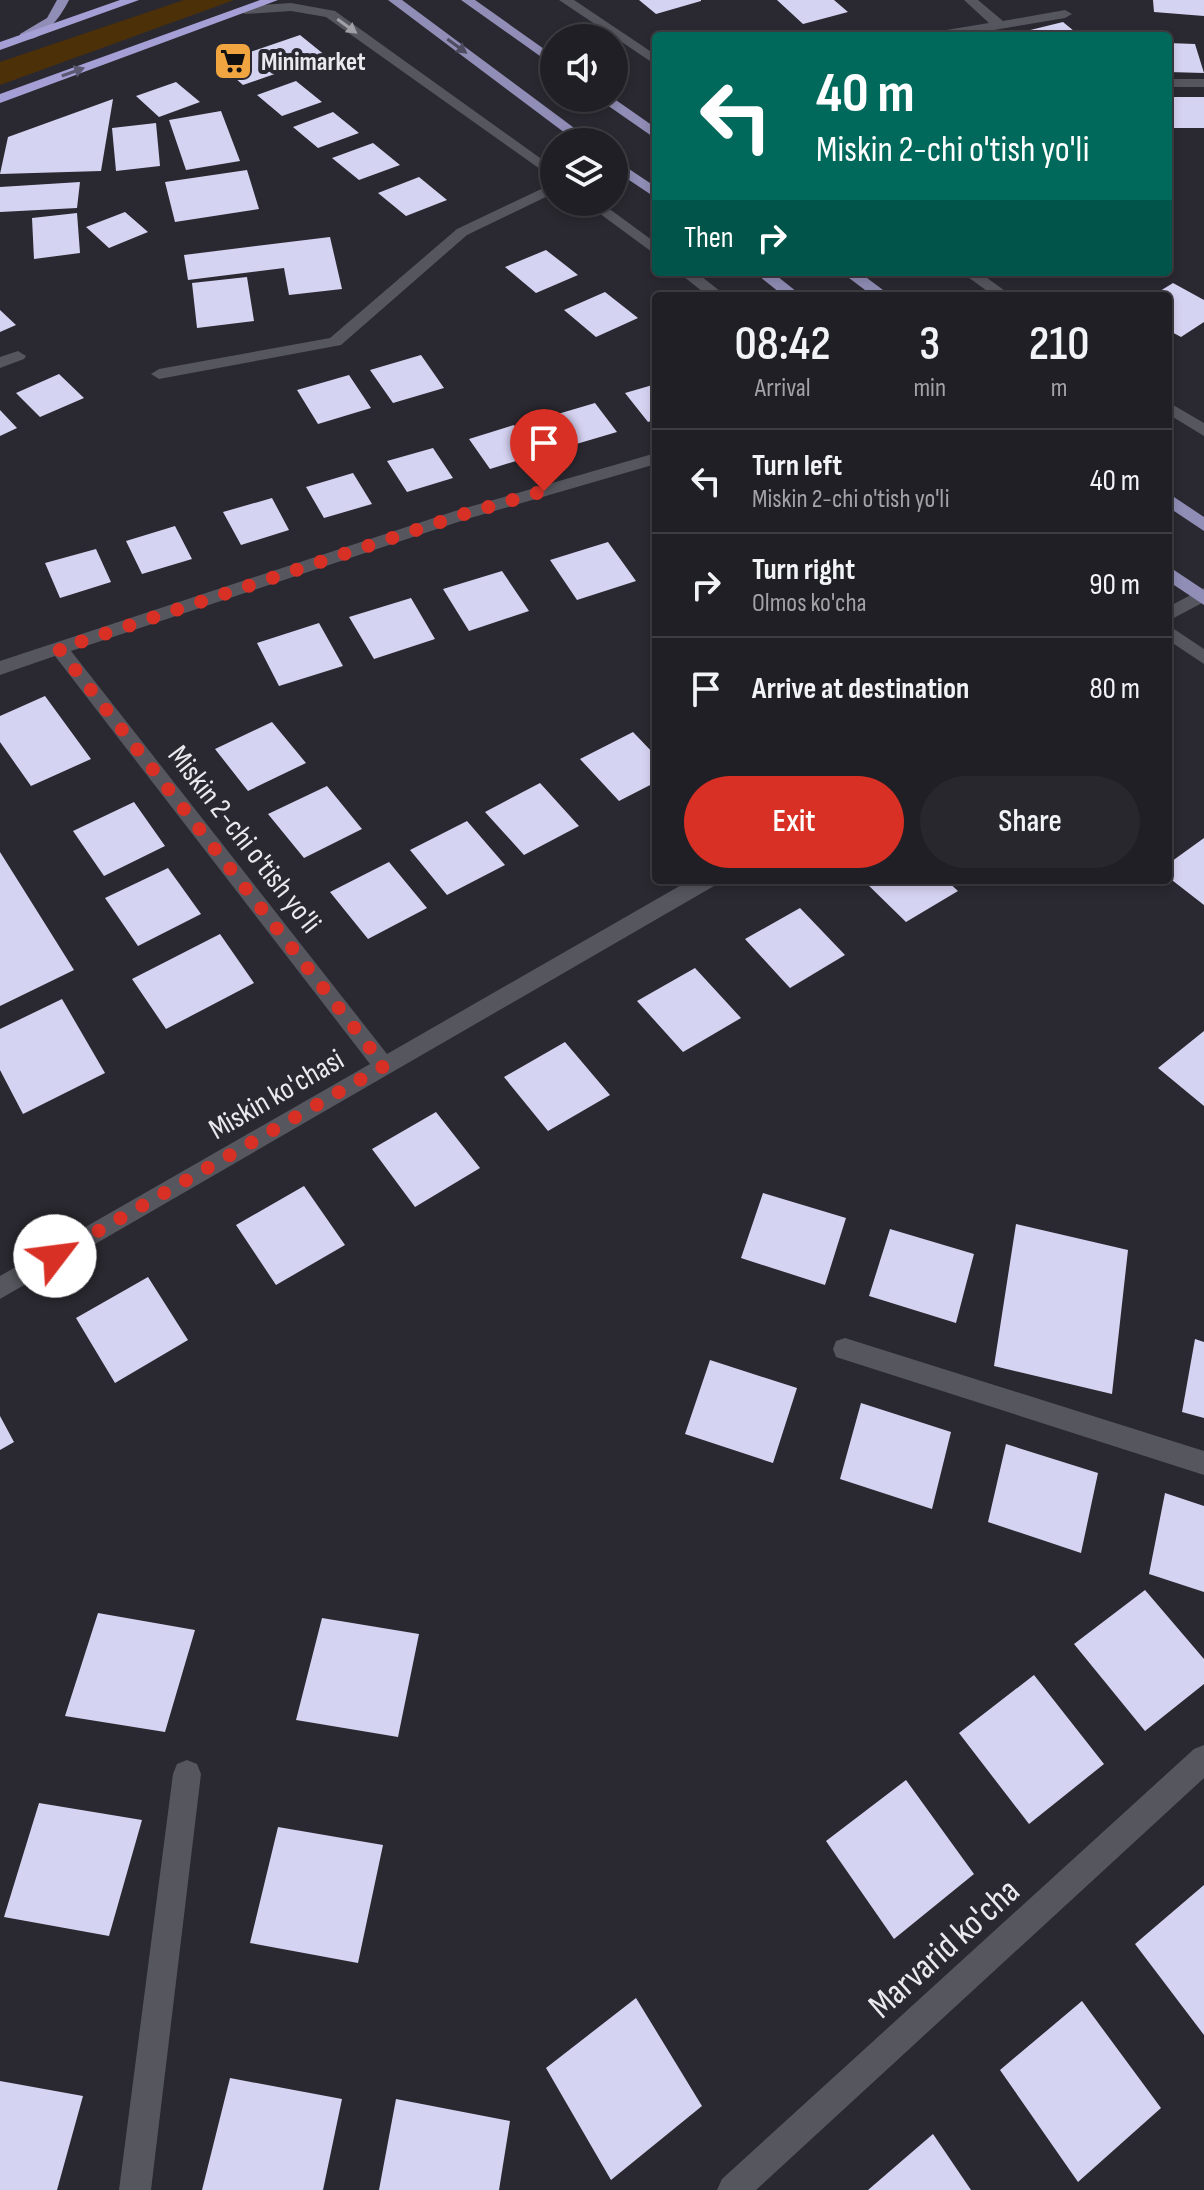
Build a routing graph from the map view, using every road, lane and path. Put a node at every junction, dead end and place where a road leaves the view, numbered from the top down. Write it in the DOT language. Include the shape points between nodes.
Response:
graph roads {
  1 [pos="63,0"];
  2 [pos="133,0"];
  3 [pos="272,0"];
  4 [pos="394,0"];
  5 [pos="467,0"];
  6 [pos="565,0"];
  7 [pos="970,0"];
  8 [pos="245,10"];
  9 [pos="1065,14"];
  10 [pos="1000,25"];
  11 [pos="958,32"];
  12 [pos="25,37"];
  13 [pos="0,46"];
  14 [pos="540,52"];
  15 [pos="652,58"];
  16 [pos="1172,83"];
  17 [pos="1204,83"];
  18 [pos="0,99"];
  19 [pos="624,112"];
  20 [pos="567,128"];
  21 [pos="652,132"];
  22 [pos="540,165"];
  23 [pos="628,173"];
  24 [pos="652,191"];
  25 [pos="540,194"];
  26 [pos="610,216"];
  27 [pos="652,247"];
  28 [pos="691,276"];
  29 [pos="767,276"];
  30 [pos="855,276"];
  31 [pos="975,276"];
  32 [pos="713,292"];
  33 [pos="789,292"];
  34 [pos="877,292"];
  35 [pos="998,292"];
  36 [pos="18,356"];
  37 [pos="0,363"];
  38 [pos="159,374"];
  39 [pos="1172,410"];
  40 [pos="1204,431"];
  41 [pos="652,459"];
  42 [pos="1172,502"];
  43 [pos="1204,525"];
  44 [pos="1172,575"];
  45 [pos="1204,596"];
  46 [pos="1172,613"];
  47 [pos="1172,634"];
  48 [pos="59,649"];
  49 [pos="1204,658"];
  50 [pos="0,668"];
  51 [pos="700,884"];
  52 [pos="384,1066"];
  53 [pos="0,1288"];
  54 [pos="845,1349"];
  55 [pos="1204,1463"];
  56 [pos="1204,1759"];
  57 [pos="187,1774"];
  58 [pos="135,2190"];
  59 [pos="733,2190"];
  1 -- 12 [label="main road" via="52,20"];
  2 -- 12 [label="highway"];
  3 -- 8 [label="highway"];
  4 -- 20 [label="main road, one-way"];
  5 -- 14 [label="main road"];
  6 -- 15 [label="street"];
  7 -- 10 [label="street"];
  18 -- 8 [label="highway, one-way"];
  8 -- 22 [label="street, one-way" via="291,7 330,14"];
  9 -- 10 [label="street"];
  10 -- 11 [label="street"];
  12 -- 13 [label="highway"];
  16 -- 17 [label="street"];
  19 -- 21 [label="main road"];
  23 -- 24 [label="main road"];
  25 -- 38 [label="street" via="462,232 335,342"];
  26 -- 27 [label="street"];
  28 -- 32 [label="street"];
  29 -- 33 [label="main road"];
  30 -- 34 [label="main road"];
  31 -- 35 [label="street"];
  36 -- 37 [label="street"];
  39 -- 40 [label="street"];
  41 -- 48 [label="street" via="461,515"];
  42 -- 43 [label="main road"];
  44 -- 45 [label="main road"];
  45 -- 46 [label="street"];
  47 -- 49 [label="street"];
  48 -- 50 [label="street"];
  48 -- 52 [label="street, Miskin 2-chi o'tish yo'li"];
  51 -- 52 [label="street, Miskin ko'chasi"];
  52 -- 53 [label="street, Miskin ko'chasi"];
  54 -- 55 [label="street"];
  56 -- 59 [label="street, Marvarid ko'cha"];
  57 -- 58 [label="street"];
}
